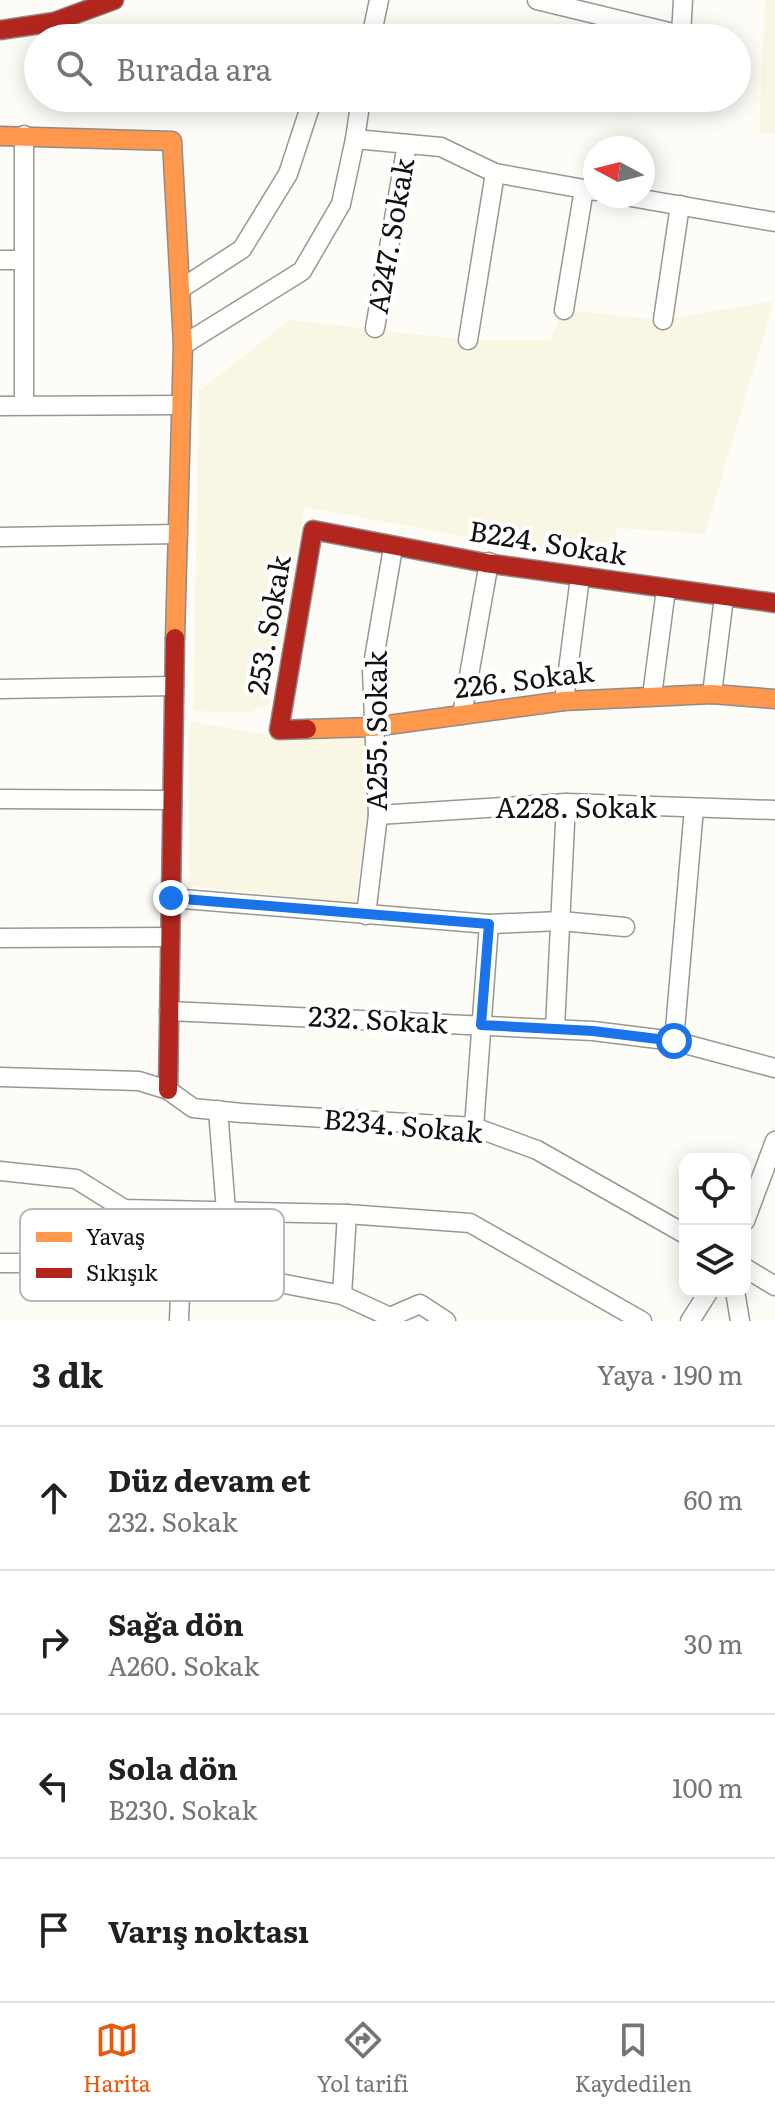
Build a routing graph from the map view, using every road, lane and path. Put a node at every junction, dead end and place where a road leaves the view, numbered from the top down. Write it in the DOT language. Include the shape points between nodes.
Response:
graph roads {
  1 [pos="114,0"];
  2 [pos="379,0"];
  3 [pos="537,0"];
  4 [pos="683,0"];
  5 [pos="582,6"];
  6 [pos="40,24"];
  7 [pos="374,24"];
  8 [pos="643,24"];
  9 [pos="682,24"];
  10 [pos="24,26"];
  11 [pos="0,30"];
  12 [pos="308,112"];
  13 [pos="359,112"];
  14 [pos="24,135"];
  15 [pos="0,136"];
  16 [pos="355,139"];
  17 [pos="407,144"];
  18 [pos="495,173"];
  19 [pos="583,189"];
  20 [pos="655,201"];
  21 [pos="680,205"];
  22 [pos="586,208"];
  23 [pos="775,222"];
  24 [pos="0,260"];
  25 [pos="23,260"];
  26 [pos="182,288"];
  27 [pos="564,310"];
  28 [pos="663,320"];
  29 [pos="375,328"];
  30 [pos="468,340"];
  31 [pos="183,345"];
  32 [pos="24,405"];
  33 [pos="181,405"];
  34 [pos="0,406"];
  35 [pos="313,530"];
  36 [pos="178,534"];
  37 [pos="0,537"];
  38 [pos="393,548"];
  39 [pos="489,562"];
  40 [pos="580,577"];
  41 [pos="666,589"];
  42 [pos="724,597"];
  43 [pos="775,603"];
  44 [pos="174,686"];
  45 [pos="0,689"];
  46 [pos="712,694"];
  47 [pos="652,696"];
  48 [pos="775,699"];
  49 [pos="564,701"];
  50 [pos="462,715"];
  51 [pos="373,727"];
  52 [pos="279,730"];
  53 [pos="0,799"];
  54 [pos="172,800"];
  55 [pos="566,803"];
  56 [pos="694,808"];
  57 [pos="775,810"];
  58 [pos="378,815"];
  59 [pos="171,898"];
  60 [pos="366,915"];
  61 [pos="561,921"];
  62 [pos="489,924"];
  63 [pos="625,927"];
  64 [pos="170,937"];
  65 [pos="0,938"];
  66 [pos="169,1011"];
  67 [pos="481,1025"];
  68 [pos="555,1028"];
  69 [pos="674,1041"];
  70 [pos="775,1068"];
  71 [pos="0,1077"];
  72 [pos="168,1090"];
  73 [pos="218,1110"];
  74 [pos="474,1127"];
  75 [pos="775,1141"];
  76 [pos="0,1171"];
  77 [pos="751,1205"];
  78 [pos="124,1209"];
  79 [pos="226,1209"];
  80 [pos="284,1212"];
  81 [pos="347,1214"];
  82 [pos="679,1231"];
  83 [pos="0,1263"];
  84 [pos="20,1263"];
  85 [pos="751,1272"];
  86 [pos="284,1284"];
  87 [pos="775,1286"];
  88 [pos="342,1295"];
  89 [pos="705,1297"];
  90 [pos="736,1297"];
  91 [pos="180,1301"];
  92 [pos="389,1319"];
  93 [pos="179,1321"];
  94 [pos="446,1321"];
  95 [pos="642,1321"];
  96 [pos="690,1321"];
  97 [pos="740,1321"];
  1 -- 6 [label="street"];
  2 -- 7 [label="street"];
  3 -- 5 [label="street"];
  4 -- 9 [label="street"];
  5 -- 8 [label="street"];
  10 -- 11 [label="street"];
  12 -- 26 [label="street" via="288,174 242,249"];
  13 -- 16 [label="street"];
  14 -- 15 [label="street"];
  14 -- 25 [label="street"];
  14 -- 26 [label="street" via="172,141"];
  16 -- 17 [label="street"];
  16 -- 31 [label="street" via="341,204 302,271"];
  17 -- 18 [label="street" via="441,147"];
  17 -- 29 [label="street, A247. Sokak"];
  18 -- 19 [label="street"];
  18 -- 30 [label="street"];
  20 -- 21 [label="street"];
  21 -- 23 [label="street"];
  21 -- 28 [label="street"];
  22 -- 27 [label="street"];
  24 -- 25 [label="street"];
  25 -- 32 [label="street"];
  26 -- 31 [label="street"];
  31 -- 33 [label="street"];
  32 -- 33 [label="street"];
  32 -- 34 [label="street"];
  33 -- 36 [label="street"];
  35 -- 38 [label="street, B224. Sokak"];
  35 -- 52 [label="street, 253. Sokak"];
  36 -- 37 [label="street"];
  36 -- 44 [label="street"];
  38 -- 39 [label="street, B224. Sokak"];
  38 -- 51 [label="street, A255. Sokak" via="372,670"];
  39 -- 40 [label="street, B224. Sokak"];
  39 -- 50 [label="street"];
  40 -- 41 [label="street, B224. Sokak"];
  40 -- 49 [label="street"];
  41 -- 42 [label="street, B224. Sokak"];
  41 -- 47 [label="street"];
  42 -- 43 [label="street, B224. Sokak"];
  42 -- 46 [label="street"];
  44 -- 45 [label="street"];
  44 -- 54 [label="street"];
  46 -- 47 [label="street, 226. Sokak"];
  46 -- 48 [label="street, 226. Sokak"];
  47 -- 49 [label="street, 226. Sokak"];
  49 -- 50 [label="street, 226. Sokak"];
  50 -- 51 [label="street, 226. Sokak"];
  51 -- 52 [label="street, 226. Sokak"];
  51 -- 58 [label="street, A255. Sokak"];
  53 -- 54 [label="street"];
  54 -- 59 [label="street"];
  55 -- 56 [label="street, A228. Sokak"];
  55 -- 58 [label="street, A228. Sokak"];
  55 -- 61 [label="street"];
  56 -- 57 [label="street, A228. Sokak"];
  56 -- 69 [label="street"];
  58 -- 60 [label="street, A255. Sokak"];
  59 -- 60 [label="street"];
  59 -- 64 [label="street"];
  60 -- 62 [label="street"];
  61 -- 62 [label="street"];
  61 -- 63 [label="street"];
  61 -- 68 [label="street"];
  62 -- 67 [label="street"];
  64 -- 65 [label="street"];
  64 -- 66 [label="street"];
  66 -- 67 [label="street, 232. Sokak"];
  66 -- 72 [label="street"];
  67 -- 68 [label="street, 232. Sokak"];
  67 -- 74 [label="street"];
  68 -- 69 [label="street, 232. Sokak"];
  69 -- 70 [label="street, 232. Sokak"];
  71 -- 72 [label="street" via="139,1081"];
  72 -- 73 [label="street, B234. Sokak" via="193,1108"];
  73 -- 74 [label="street, B234. Sokak"];
  73 -- 79 [label="street"];
  74 -- 82 [label="street, B234. Sokak" via="537,1150"];
  75 -- 77 [label="street"];
  76 -- 78 [label="street" via="76,1179"];
  80 -- 81 [label="street"];
  81 -- 88 [label="street"];
  81 -- 95 [label="street" via="470,1223"];
  83 -- 84 [label="street"];
  85 -- 87 [label="street"];
  86 -- 88 [label="street"];
  88 -- 92 [label="street"];
  89 -- 96 [label="street"];
  90 -- 97 [label="street"];
  91 -- 93 [label="street"];
  92 -- 94 [label="street" via="420,1304"];
}
